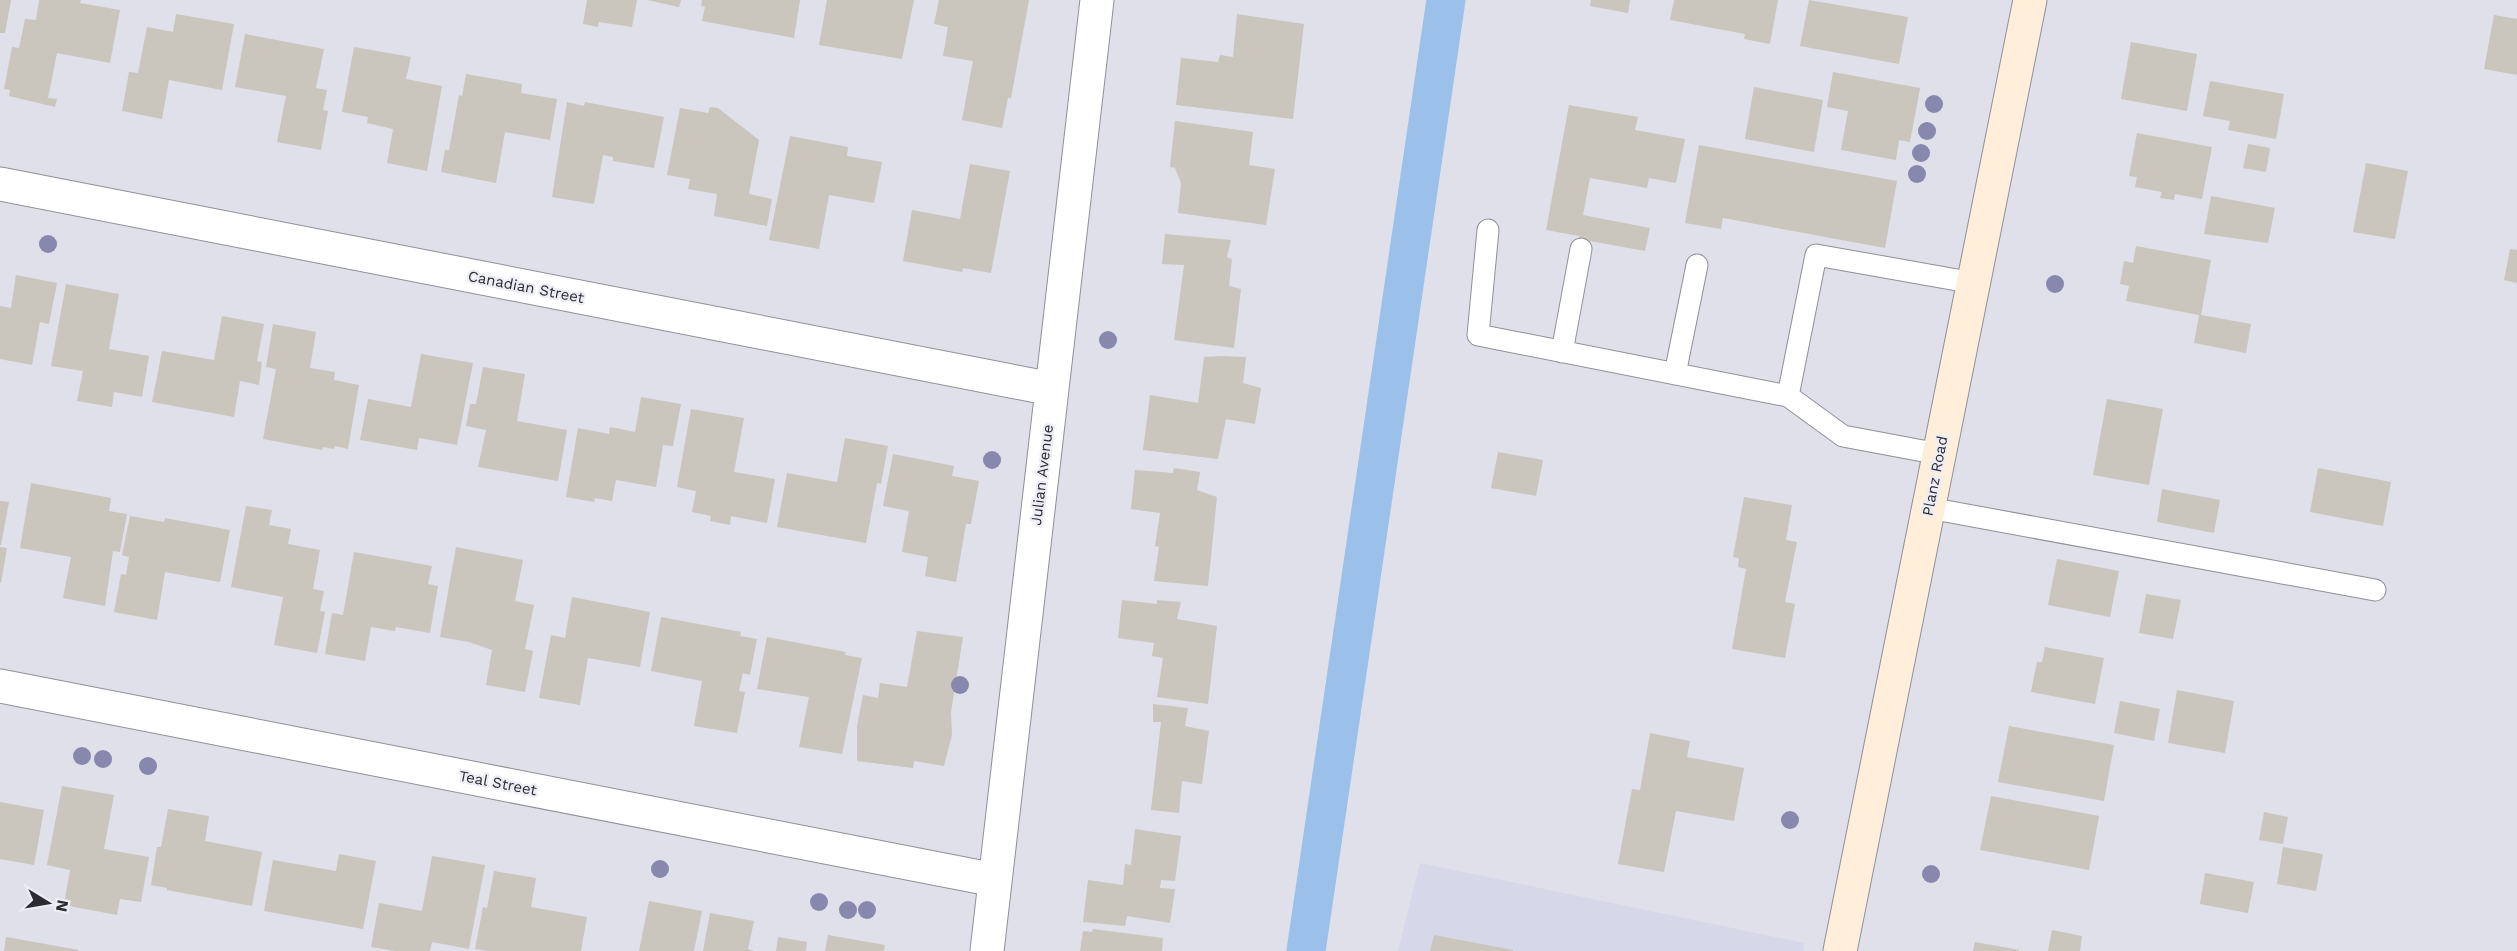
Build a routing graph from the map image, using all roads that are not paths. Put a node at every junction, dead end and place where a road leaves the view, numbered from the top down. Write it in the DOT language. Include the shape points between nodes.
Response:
graph roads {
  1 [pos="1097,0"];
  2 [pos="2030,0"];
  3 [pos="0,184"];
  4 [pos="1488,230"];
  5 [pos="1581,249"];
  6 [pos="1697,265"];
  7 [pos="1974,283"];
  8 [pos="1562,352"];
  9 [pos="1676,374"];
  10 [pos="1052,389"];
  11 [pos="1788,396"];
  12 [pos="1939,454"];
  13 [pos="1929,508"];
  14 [pos="2375,590"];
  15 [pos="0,686"];
  16 [pos="995,880"];
  17 [pos="987,951"];
  18 [pos="1840,951"];
  1 -- 10 [label="street, Julian Avenue"];
  2 -- 7 [label="street, Planz Road"];
  3 -- 10 [label="street, Canadian Street"];
  4 -- 8 [label="lane" via="1478,335"];
  5 -- 8 [label="lane"];
  6 -- 9 [label="lane"];
  7 -- 11 [label="lane" via="1816,255"];
  7 -- 12 [label="street, Planz Road"];
  8 -- 9 [label="lane"];
  9 -- 11 [label="lane"];
  10 -- 16 [label="street, Julian Avenue"];
  11 -- 12 [label="lane" via="1842,436"];
  12 -- 13 [label="street, Planz Road"];
  13 -- 14 [label="lane"];
  13 -- 18 [label="street, Planz Road"];
  15 -- 16 [label="street, Teal Street"];
  16 -- 17 [label="street, Julian Avenue"];
}
